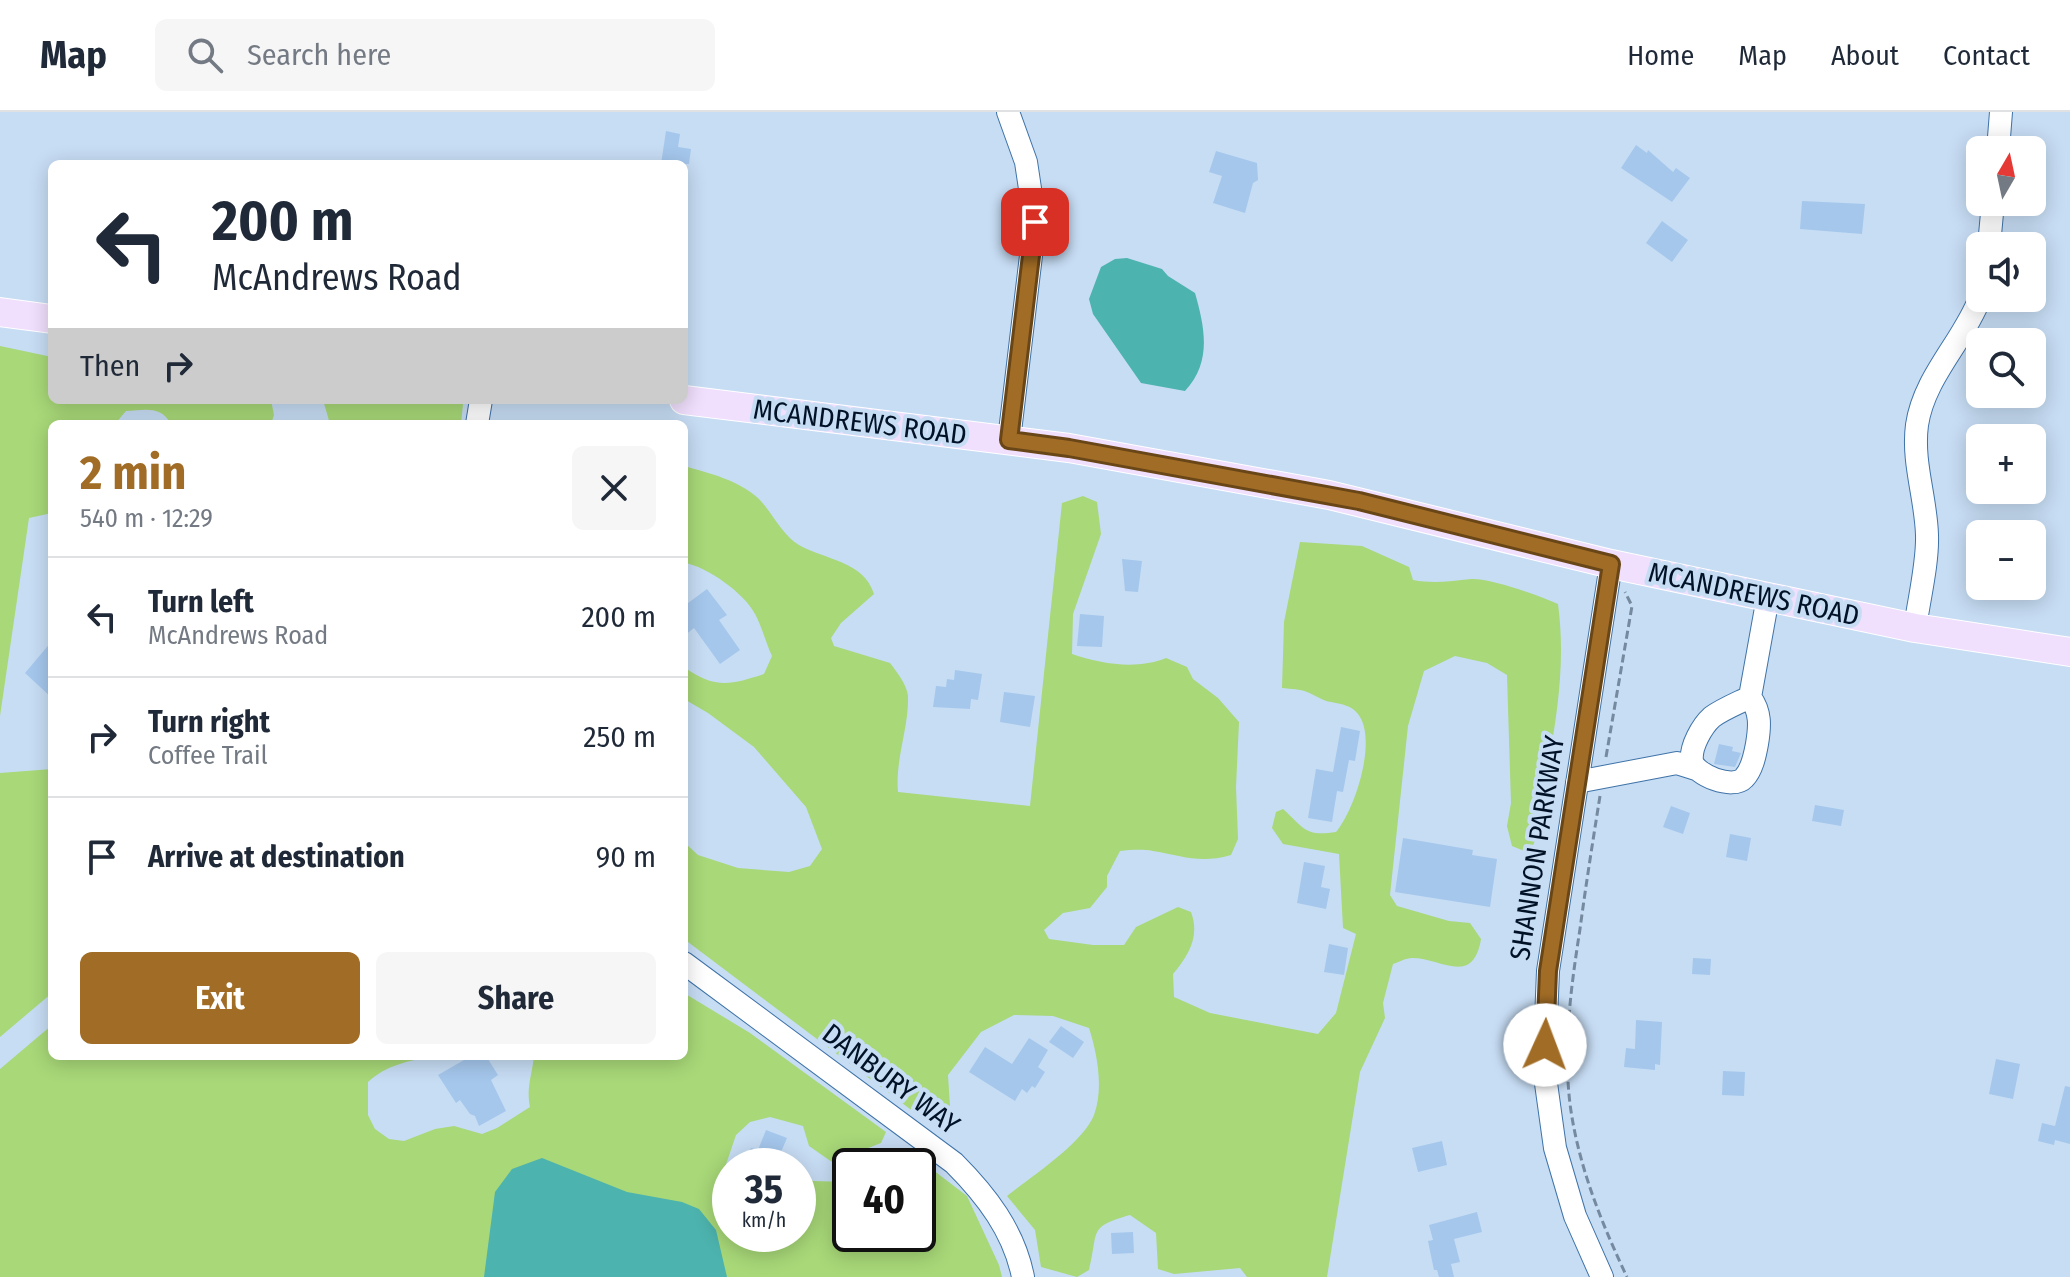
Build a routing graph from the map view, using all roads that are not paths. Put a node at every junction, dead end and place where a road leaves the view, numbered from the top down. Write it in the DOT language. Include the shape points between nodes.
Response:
graph roads {
  1 [pos="1008,112"];
  2 [pos="2001,112"];
  3 [pos="1999,136"];
  4 [pos="0,312"];
  5 [pos="1975,312"];
  6 [pos="48,318"];
  7 [pos="688,400"];
  8 [pos="1009,440"];
  9 [pos="1611,564"];
  10 [pos="1768,597"];
  11 [pos="1915,628"];
  12 [pos="2070,652"];
  13 [pos="1750,697"];
  14 [pos="1696,769"];
  15 [pos="1577,782"];
  16 [pos="688,966"];
  17 [pos="1023,1277"];
  18 [pos="1602,1277"];
  1 -- 8 [label="street" via="1026,162 1035,222"];
  2 -- 3 [label="street"];
  4 -- 6 [label="main road"];
  5 -- 11 [label="street" via="1930,383 1917,423 1927,537"];
  7 -- 8 [label="main road, MCANDREWS ROAD"];
  8 -- 9 [label="main road, MCANDREWS ROAD" via="1359,501"];
  9 -- 10 [label="main road, MCANDREWS ROAD"];
  9 -- 15 [label="street, SHANNON PARKWAY"];
  10 -- 11 [label="main road, MCANDREWS ROAD"];
  10 -- 13 [label="street"];
  11 -- 12 [label="main road, MCANDREWS ROAD"];
  13 -- 14 [label="street" via="1711,718 1702,729 1694,745"];
  13 -- 14 [label="street" via="1757,706 1759,726 1754,758 1743,780 1725,783"];
  14 -- 15 [label="street" via="1677,763"];
  15 -- 18 [label="street, SHANNON PARKWAY" via="1548,971 1544,1069 1555,1148 1575,1216"];
  16 -- 17 [label="street, DANBURY WAY" via="954,1163 992,1206"];
}
